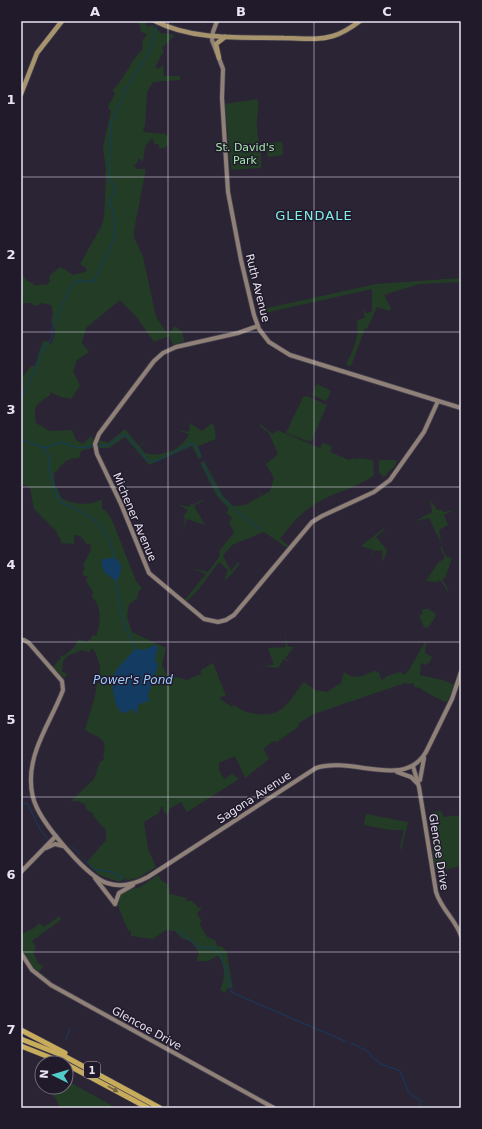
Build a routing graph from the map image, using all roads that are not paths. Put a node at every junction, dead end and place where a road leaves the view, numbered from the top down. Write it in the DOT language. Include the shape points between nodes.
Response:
graph roads {
  1 [pos="62,21"];
  2 [pos="217,21"];
  3 [pos="360,21"];
  4 [pos="157,22"];
  5 [pos="212,35"];
  6 [pos="225,37"];
  7 [pos="220,58"];
  8 [pos="21,94"];
  9 [pos="258,326"];
  10 [pos="438,401"];
  11 [pos="461,408"];
  12 [pos="21,640"];
  13 [pos="461,672"];
  14 [pos="426,752"];
  15 [pos="413,766"];
  16 [pos="394,771"];
  17 [pos="420,786"];
  18 [pos="56,836"];
  19 [pos="46,848"];
  20 [pos="68,849"];
  21 [pos="21,872"];
  22 [pos="94,876"];
  23 [pos="137,882"];
  24 [pos="461,936"];
  25 [pos="21,953"];
  26 [pos="21,1030"];
  27 [pos="21,1039"];
  28 [pos="21,1046"];
  29 [pos="44,1055"];
  30 [pos="74,1068"];
  31 [pos="133,1093"];
  32 [pos="148,1108"];
  33 [pos="160,1108"];
  34 [pos="274,1108"];
  1 -- 8 [label="main road" via="37,54"];
  2 -- 5 [label="street"];
  3 -- 6 [label="main road" via="342,32 324,38"];
  4 -- 5 [label="main road" via="180,32"];
  5 -- 6 [label="main road"];
  5 -- 7 [label="street, Ruth Avenue" via="214,47"];
  6 -- 7 [label="main road" via="216,44"];
  7 -- 9 [label="street, Ruth Avenue" via="223,69 222,98 228,192"];
  9 -- 10 [label="street, Ruth Avenue" via="269,342 290,355"];
  9 -- 10 [label="street, Michener Avenue" via="164,352 99,434 96,442 96,453 121,504 148,572 205,620 218,622 231,617 312,522 376,490 390,480 424,432"];
  10 -- 11 [label="street, Ruth Avenue"];
  12 -- 18 [label="street" via="30,642 62,682 61,695 36,752 31,776 34,803"];
  13 -- 14 [label="street" via="452,699"];
  14 -- 15 [label="street"];
  14 -- 17 [label="street" via="420,772"];
  15 -- 16 [label="street, Sagona Avenue" via="406,770"];
  15 -- 17 [label="street, Glencoe Drive"];
  16 -- 17 [label="street" via="411,777"];
  16 -- 23 [label="street, Sagona Avenue" via="335,764 316,768"];
  17 -- 24 [label="street, Glencoe Drive" via="436,892"];
  18 -- 19 [label="street"];
  18 -- 20 [label="street"];
  19 -- 20 [label="street" via="56,844"];
  19 -- 21 [label="street"];
  20 -- 22 [label="street"];
  22 -- 23 [label="street, Sagona Avenue" via="115,885"];
  22 -- 23 [label="street" via="115,904 119,893"];
  25 -- 34 [label="street, Glencoe Drive" via="32,970 47,982"];
  26 -- 31 [label="highway"];
  27 -- 31 [label="highway, 1" via="59,1053"];
  28 -- 29 [label="highway, 1"];
  30 -- 32 [label="highway, 1, one-way"];
  31 -- 33 [label="highway, 1"];
}
